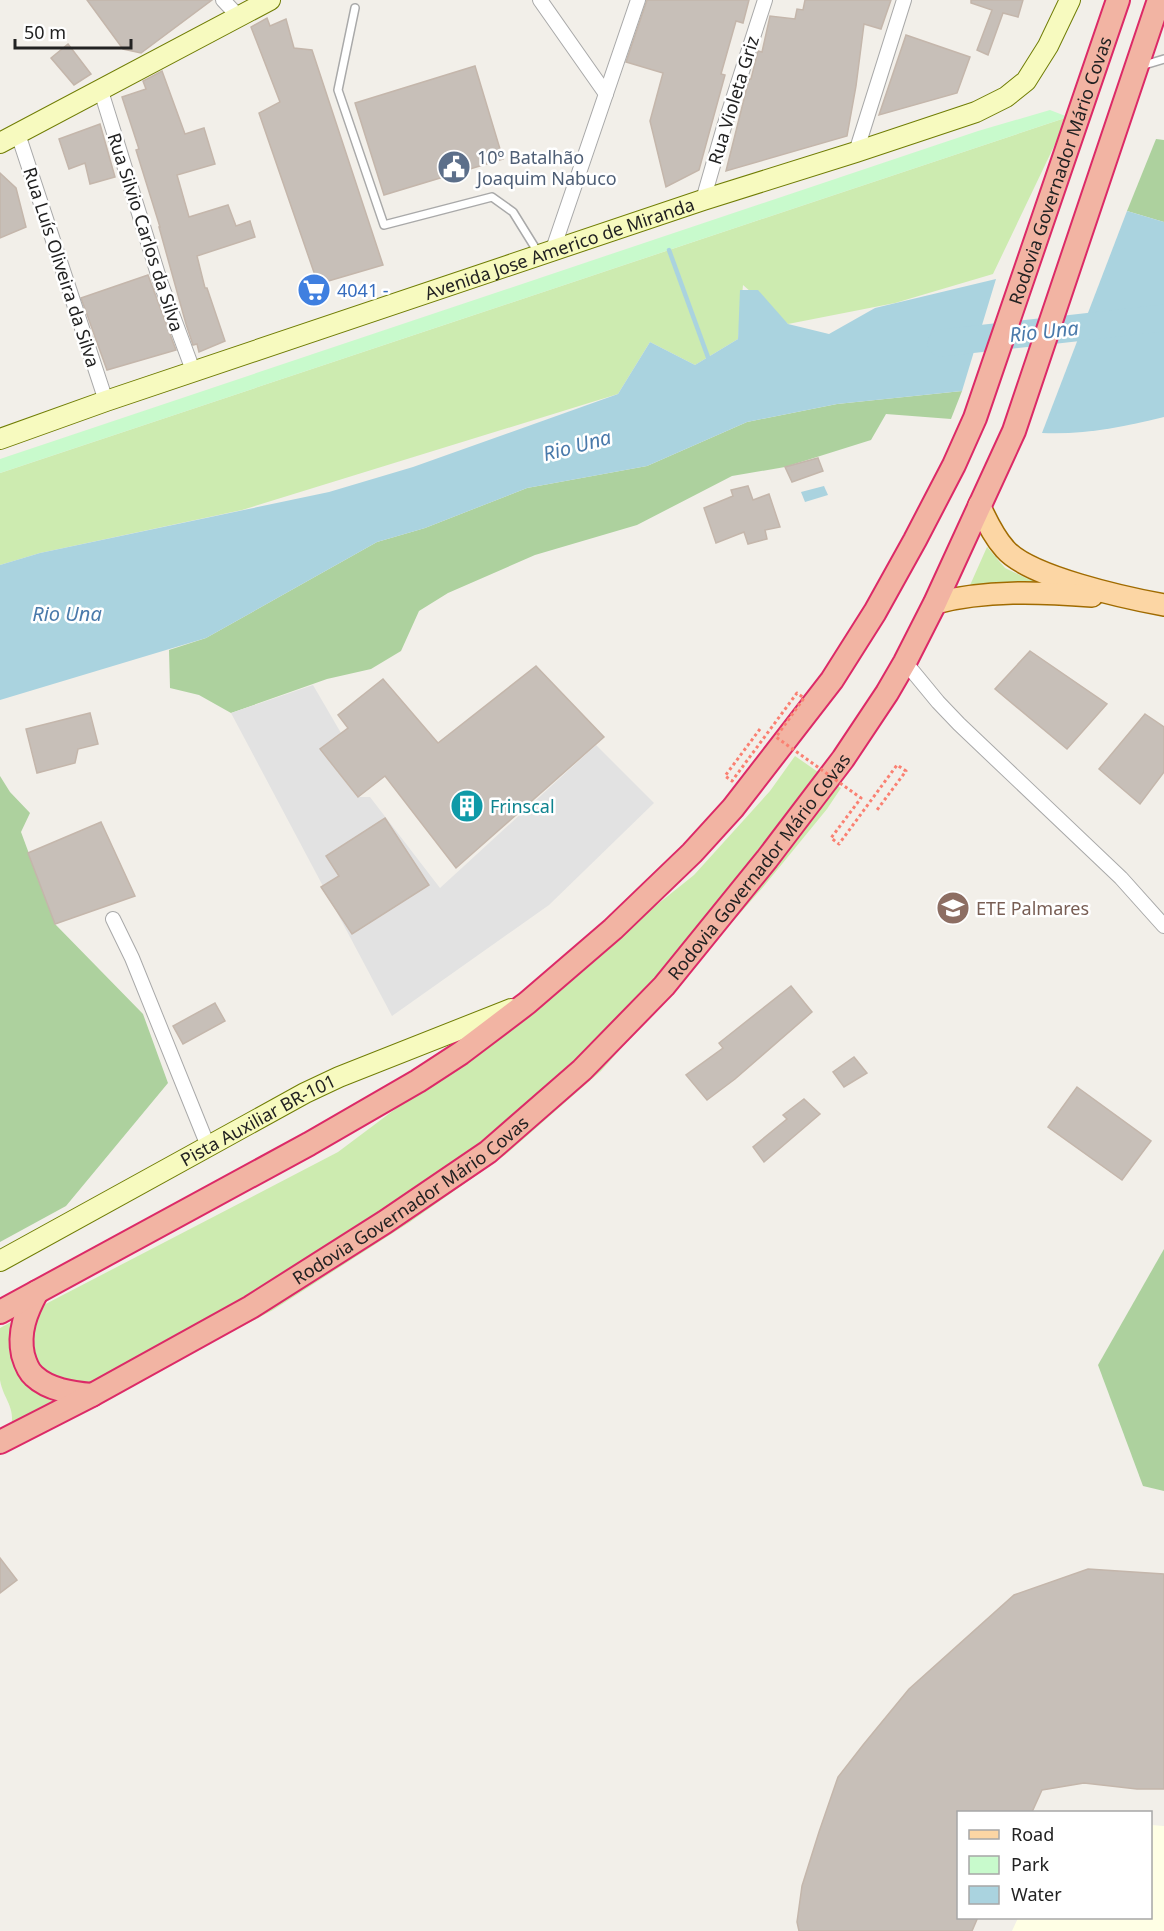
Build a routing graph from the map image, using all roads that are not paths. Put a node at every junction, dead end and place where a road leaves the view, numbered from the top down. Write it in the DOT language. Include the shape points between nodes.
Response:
graph roads {
  1 [pos="223,0"];
  2 [pos="270,0"];
  3 [pos="540,0"];
  4 [pos="638,0"];
  5 [pos="765,0"];
  6 [pos="904,0"];
  7 [pos="1070,0"];
  8 [pos="1118,0"];
  9 [pos="1159,0"];
  10 [pos="355,8"];
  11 [pos="238,17"];
  12 [pos="1164,59"];
  13 [pos="1135,75"];
  14 [pos="101,91"];
  15 [pos="606,94"];
  16 [pos="18,134"];
  17 [pos="0,143"];
  18 [pos="856,152"];
  19 [pos="703,200"];
  20 [pos="546,254"];
  21 [pos="194,373"];
  22 [pos="106,401"];
  23 [pos="0,439"];
  24 [pos="979,506"];
  25 [pos="1133,599"];
  26 [pos="935,603"];
  27 [pos="1164,605"];
  28 [pos="905,662"];
  29 [pos="113,919"];
  30 [pos="1164,927"];
  31 [pos="527,1003"];
  32 [pos="208,1146"];
  33 [pos="0,1261"];
  34 [pos="37,1292"];
  35 [pos="0,1312"];
  36 [pos="92,1395"];
  37 [pos="0,1442"];
  1 -- 11 [label="street"];
  2 -- 11 [label="main road"];
  3 -- 15 [label="street"];
  4 -- 15 [label="street"];
  5 -- 19 [label="street, Rua Violeta Griz"];
  6 -- 18 [label="street"];
  7 -- 18 [label="main road, Avenida Jose Americo de Miranda" via="1035,68 1006,97 976,112"];
  8 -- 31 [label="highway, Rodovia Governador Mário Covas" via="975,418 875,612 832,680 734,808 613,929"];
  9 -- 13 [label="highway, Rodovia Governador Mário Covas"];
  10 -- 20 [label="lane" via="338,90 384,225 492,197 513,212"];
  11 -- 14 [label="main road"];
  12 -- 13 [label="lane"];
  13 -- 24 [label="highway, Rodovia Governador Mário Covas" via="1014,430"];
  14 -- 16 [label="main road"];
  14 -- 21 [label="street, Rua Silvio Carlos da Silva" via="161,284"];
  15 -- 20 [label="street"];
  16 -- 17 [label="main road"];
  16 -- 22 [label="street, Rua Luís Oliveira da Silva"];
  18 -- 19 [label="main road, Avenida Jose Americo de Miranda"];
  19 -- 20 [label="main road, Avenida Jose Americo de Miranda"];
  20 -- 21 [label="main road, Avenida Jose Americo de Miranda"];
  21 -- 22 [label="main road, Avenida Jose Americo de Miranda"];
  22 -- 23 [label="main road, Avenida Jose Americo de Miranda"];
  24 -- 25 [label="main road" via="992,532 1018,561 1038,571"];
  24 -- 26 [label="highway, Rodovia Governador Mário Covas"];
  25 -- 26 [label="main road" via="1001,593 961,596"];
  25 -- 27 [label="main road"];
  26 -- 28 [label="highway, Rodovia Governador Mário Covas"];
  28 -- 30 [label="street" via="959,724 1121,878"];
  28 -- 36 [label="highway, Rodovia Governador Mário Covas" via="843,759 767,859 664,986 582,1070 488,1152 385,1222 250,1307"];
  29 -- 32 [label="street"];
  31 -- 32 [label="main road, Pista Auxiliar BR-101" via="339,1077"];
  31 -- 34 [label="highway, Rodovia Governador Mário Covas" via="418,1081"];
  32 -- 33 [label="main road, Pista Auxiliar BR-101"];
  34 -- 35 [label="highway, Rodovia Governador Mário Covas"];
  34 -- 36 [label="highway" via="22,1330 26,1364 33,1376 45,1383"];
  36 -- 37 [label="highway, Rodovia Governador Mário Covas"];
}
